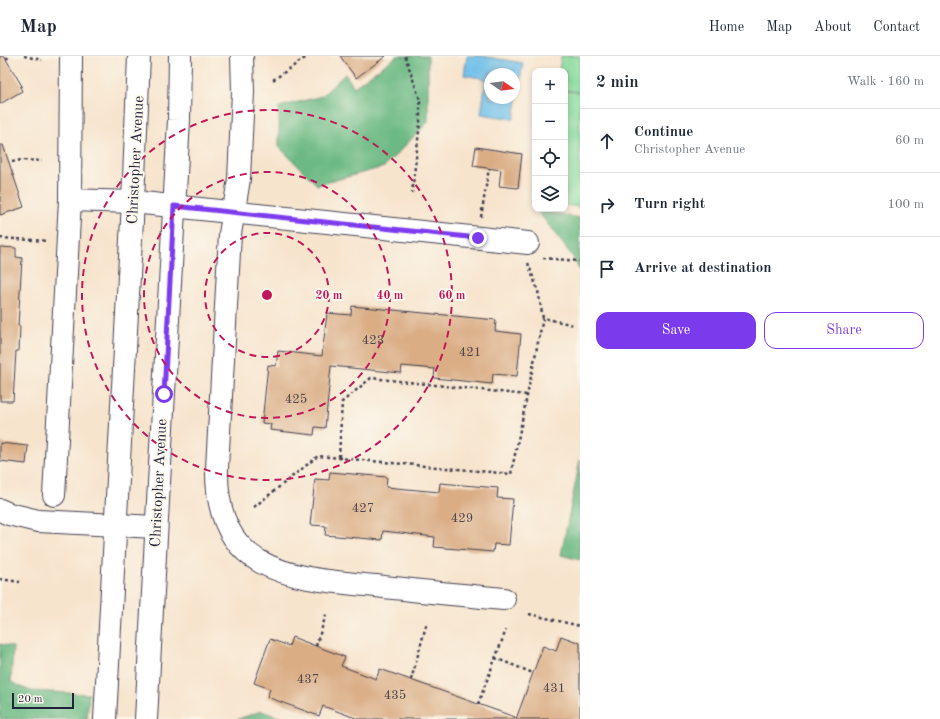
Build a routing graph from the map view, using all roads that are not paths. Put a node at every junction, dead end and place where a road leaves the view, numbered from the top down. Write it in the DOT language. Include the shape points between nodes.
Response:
graph roads {
  1 [pos="71,56"];
  2 [pos="140,56"];
  3 [pos="180,56"];
  4 [pos="242,56"];
  5 [pos="70,200"];
  6 [pos="134,202"];
  7 [pos="174,206"];
  8 [pos="234,212"];
  9 [pos="527,250"];
  10 [pos="54,495"];
  11 [pos="0,510"];
  12 [pos="116,525"];
  13 [pos="156,527"];
  14 [pos="504,599"];
  15 [pos="105,719"];
  16 [pos="146,719"];
  1 -- 5 [label="street"];
  2 -- 6 [label="street, Christopher Avenue"];
  3 -- 7 [label="street, Christopher Avenue"];
  4 -- 8 [label="street" via="239,179"];
  5 -- 6 [label="street"];
  5 -- 10 [label="street"];
  6 -- 7 [label="street"];
  6 -- 12 [label="street, Christopher Avenue"];
  7 -- 8 [label="street"];
  7 -- 13 [label="street, Christopher Avenue"];
  8 -- 9 [label="street" via="478,238"];
  8 -- 14 [label="street" via="230,234 217,485 225,524 233,536 244,549 265,565 294,576"];
  11 -- 12 [label="street" via="38,521"];
  12 -- 13 [label="street"];
  12 -- 15 [label="street, Christopher Avenue"];
  13 -- 16 [label="street, Christopher Avenue"];
}
